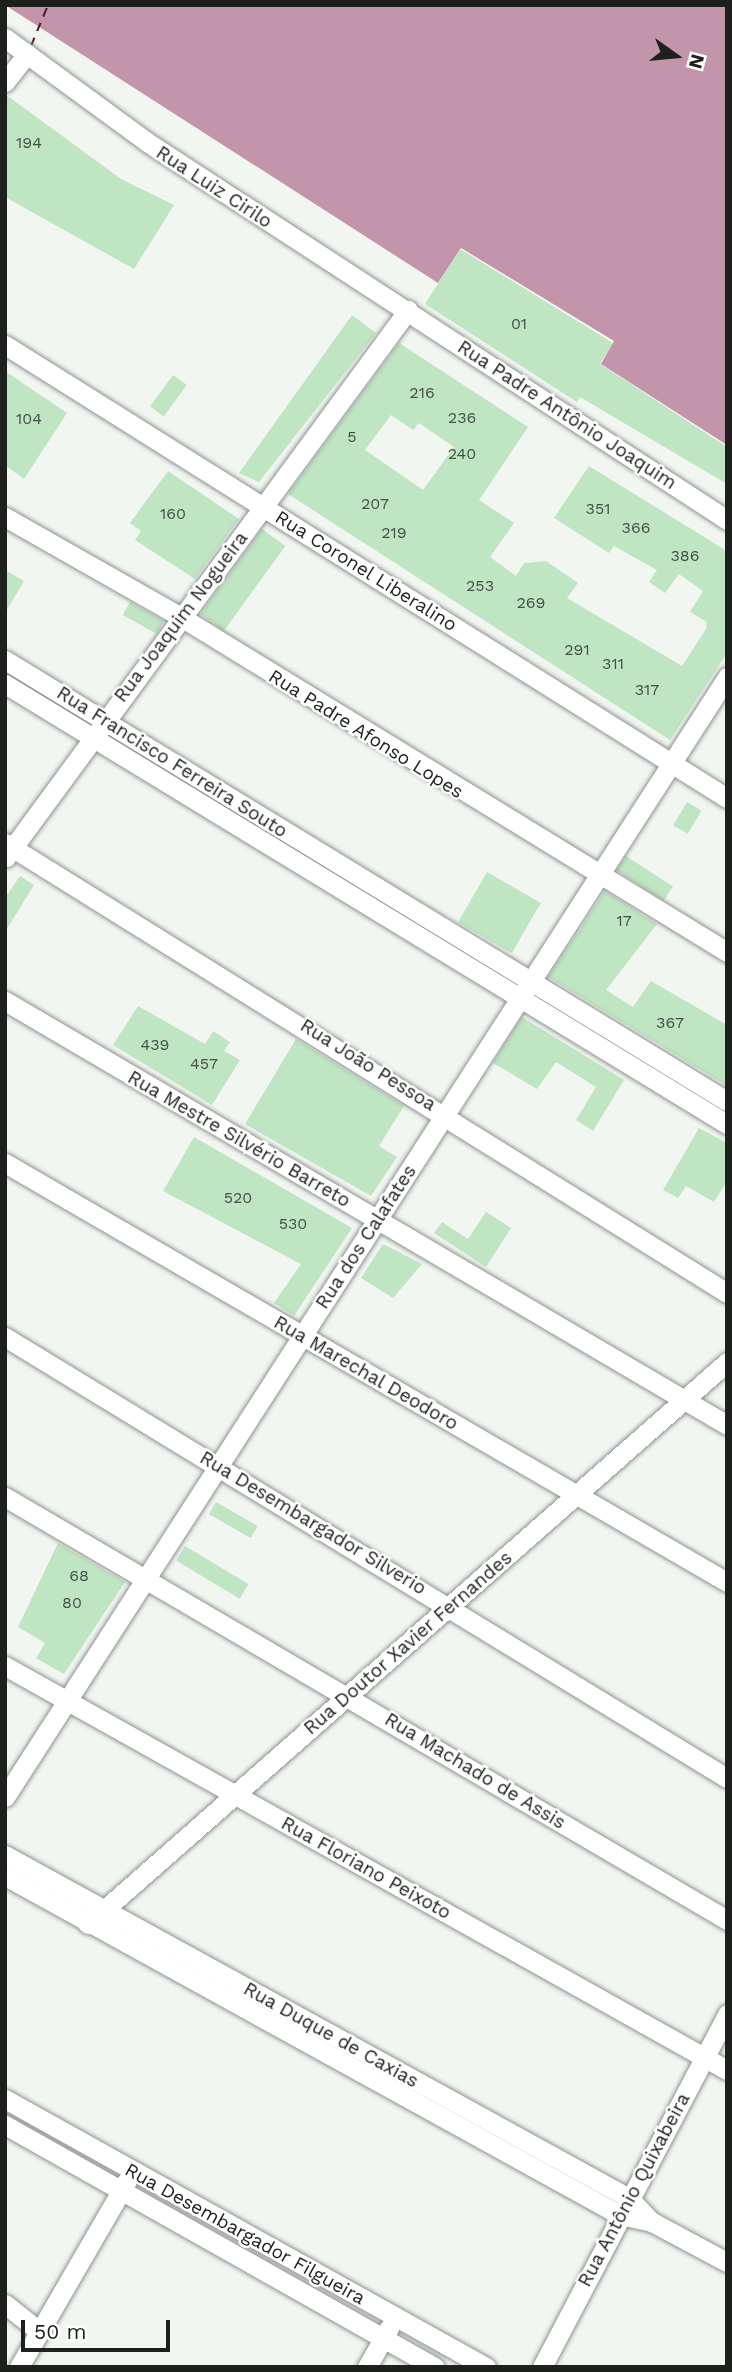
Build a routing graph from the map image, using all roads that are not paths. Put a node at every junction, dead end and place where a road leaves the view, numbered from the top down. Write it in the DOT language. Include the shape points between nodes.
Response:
graph roads {
  1 [pos="5,38"];
  2 [pos="27,54"];
  3 [pos="5,82"];
  4 [pos="408,310"];
  5 [pos="5,345"];
  6 [pos="264,508"];
  7 [pos="5,517"];
  8 [pos="727,520"];
  9 [pos="181,617"];
  10 [pos="5,660"];
  11 [pos="727,677"];
  12 [pos="5,684"];
  13 [pos="104,719"];
  14 [pos="90,736"];
  15 [pos="672,764"];
  16 [pos="727,798"];
  17 [pos="8,849"];
  18 [pos="339,865"];
  19 [pos="598,873"];
  20 [pos="326,883"];
  21 [pos="727,952"];
  22 [pos="531,981"];
  23 [pos="518,999"];
  24 [pos="5,1001"];
  25 [pos="646,1063"];
  26 [pos="727,1101"];
  27 [pos="445,1113"];
  28 [pos="727,1124"];
  29 [pos="5,1163"];
  30 [pos="378,1221"];
  31 [pos="727,1293"];
  32 [pos="303,1336"];
  33 [pos="5,1337"];
  34 [pos="727,1362"];
  35 [pos="684,1400"];
  36 [pos="727,1425"];
  37 [pos="219,1466"];
  38 [pos="576,1494"];
  39 [pos="5,1497"];
  40 [pos="146,1579"];
  41 [pos="727,1582"];
  42 [pos="454,1607"];
  43 [pos="5,1666"];
  44 [pos="347,1696"];
  45 [pos="68,1702"];
  46 [pos="727,1778"];
  47 [pos="235,1794"];
  48 [pos="5,1797"];
  49 [pos="5,1855"];
  50 [pos="5,1876"];
  51 [pos="104,1909"];
  52 [pos="727,1920"];
  53 [pos="88,1924"];
  54 [pos="727,2014"];
  55 [pos="704,2057"];
  56 [pos="727,2070"];
  57 [pos="5,2099"];
  58 [pos="5,2125"];
  59 [pos="133,2172"];
  60 [pos="122,2190"];
  61 [pos="625,2207"];
  62 [pos="727,2262"];
  63 [pos="5,2304"];
  64 [pos="395,2317"];
  65 [pos="39,2331"];
  66 [pos="384,2338"];
  67 [pos="19,2367"];
  68 [pos="367,2367"];
  69 [pos="435,2367"];
  70 [pos="486,2367"];
  71 [pos="542,2367"];
  1 -- 2 [label="street, Rua Luiz Cirilo"];
  2 -- 3 [label="street"];
  2 -- 4 [label="street, Rua Luiz Cirilo" via="147,142"];
  4 -- 6 [label="street, Rua Joaquim Nogueira"];
  4 -- 8 [label="street, Rua Padre Antônio Joaquim"];
  5 -- 6 [label="street, Rua Coronel Liberalino"];
  6 -- 9 [label="street, Rua Joaquim Nogueira"];
  6 -- 15 [label="street, Rua Coronel Liberalino"];
  7 -- 9 [label="street, Rua Padre Afonso Lopes"];
  9 -- 13 [label="street, Rua Joaquim Nogueira"];
  9 -- 19 [label="street, Rua Padre Afonso Lopes"];
  10 -- 13 [label="street, Rua Francisco Ferreira Souto"];
  11 -- 15 [label="street, Rua dos Calafates"];
  12 -- 14 [label="street, Rua Francisco Ferreira Souto"];
  13 -- 14 [label="street, Rua Joaquim Nogueira"];
  13 -- 18 [label="street, Rua Francisco Ferreira Souto"];
  14 -- 17 [label="street, Rua Joaquim Nogueira"];
  14 -- 20 [label="street, Rua Francisco Ferreira Souto"];
  15 -- 16 [label="street, Rua Coronel Liberalino"];
  15 -- 19 [label="street, Rua dos Calafates"];
  17 -- 27 [label="street, Rua João Pessoa"];
  18 -- 20 [label="street"];
  18 -- 22 [label="street, Rua Francisco Ferreira Souto"];
  19 -- 21 [label="street, Rua Padre Afonso Lopes"];
  19 -- 22 [label="street, Rua dos Calafates"];
  20 -- 23 [label="street, Rua Francisco Ferreira Souto"];
  22 -- 23 [label="street, Rua dos Calafates"];
  22 -- 25 [label="street, Rua Francisco Ferreira Souto"];
  23 -- 25 [label="street, Rua Francisco Ferreira Souto"];
  23 -- 27 [label="street, Rua dos Calafates"];
  24 -- 30 [label="street, Rua Mestre Silvério Barreto"];
  25 -- 26 [label="street, Rua Francisco Ferreira Souto"];
  25 -- 28 [label="street, Rua Francisco Ferreira Souto"];
  27 -- 30 [label="street, Rua dos Calafates"];
  27 -- 31 [label="street, Rua João Pessoa"];
  29 -- 32 [label="street, Rua Marechal Deodoro"];
  30 -- 32 [label="street, Rua dos Calafates"];
  30 -- 35 [label="street, Rua Mestre Silvério Barreto"];
  32 -- 37 [label="street, Rua dos Calafates"];
  32 -- 38 [label="street, Rua Marechal Deodoro"];
  33 -- 37 [label="street, Rua Desembargador Silverio"];
  34 -- 35 [label="street, Rua Doutor Xavier Fernandes"];
  35 -- 36 [label="street, Rua Mestre Silvério Barreto"];
  35 -- 38 [label="street, Rua Doutor Xavier Fernandes"];
  37 -- 40 [label="street, Rua dos Calafates"];
  37 -- 42 [label="street, Rua Desembargador Silverio"];
  38 -- 41 [label="street, Rua Marechal Deodoro"];
  38 -- 42 [label="street, Rua Doutor Xavier Fernandes"];
  39 -- 40 [label="street, Rua Machado de Assis"];
  40 -- 44 [label="street, Rua Machado de Assis"];
  40 -- 45 [label="street, Rua dos Calafates"];
  42 -- 44 [label="street, Rua Doutor Xavier Fernandes"];
  42 -- 46 [label="street, Rua Desembargador Silverio"];
  43 -- 45 [label="street, Rua Floriano Peixoto"];
  44 -- 47 [label="street, Rua Doutor Xavier Fernandes"];
  44 -- 52 [label="street, Rua Machado de Assis"];
  45 -- 47 [label="street, Rua Floriano Peixoto"];
  45 -- 48 [label="street, Rua dos Calafates"];
  47 -- 51 [label="street, Rua Doutor Xavier Fernandes"];
  47 -- 55 [label="street, Rua Floriano Peixoto"];
  49 -- 51 [label="street, Rua Duque de Caxias"];
  50 -- 53 [label="street, Rua Duque de Caxias"];
  51 -- 53 [label="street, Rua Doutor Xavier Fernandes"];
  51 -- 61 [label="street, Rua Duque de Caxias"];
  53 -- 61 [label="street, Rua Duque de Caxias"];
  54 -- 55 [label="street, Rua Antônio Quixabeira"];
  55 -- 56 [label="street, Rua Floriano Peixoto"];
  55 -- 61 [label="street, Rua Antônio Quixabeira"];
  57 -- 59 [label="street, Rua Desembargador Filgueira"];
  58 -- 60 [label="street, Rua Desembargador Filgueira"];
  59 -- 60 [label="street"];
  59 -- 64 [label="street, Rua Desembargador Filgueira"];
  60 -- 65 [label="street"];
  60 -- 66 [label="street, Rua Desembargador Filgueira"];
  61 -- 62 [label="street, Rua Duque de Caxias"];
  61 -- 71 [label="street, Rua Antônio Quixabeira"];
  63 -- 65 [label="street"];
  64 -- 66 [label="street"];
  64 -- 70 [label="street, Rua Desembargador Filgueira"];
  65 -- 67 [label="street"];
  66 -- 68 [label="street"];
  66 -- 69 [label="street, Rua Desembargador Filgueira"];
}
